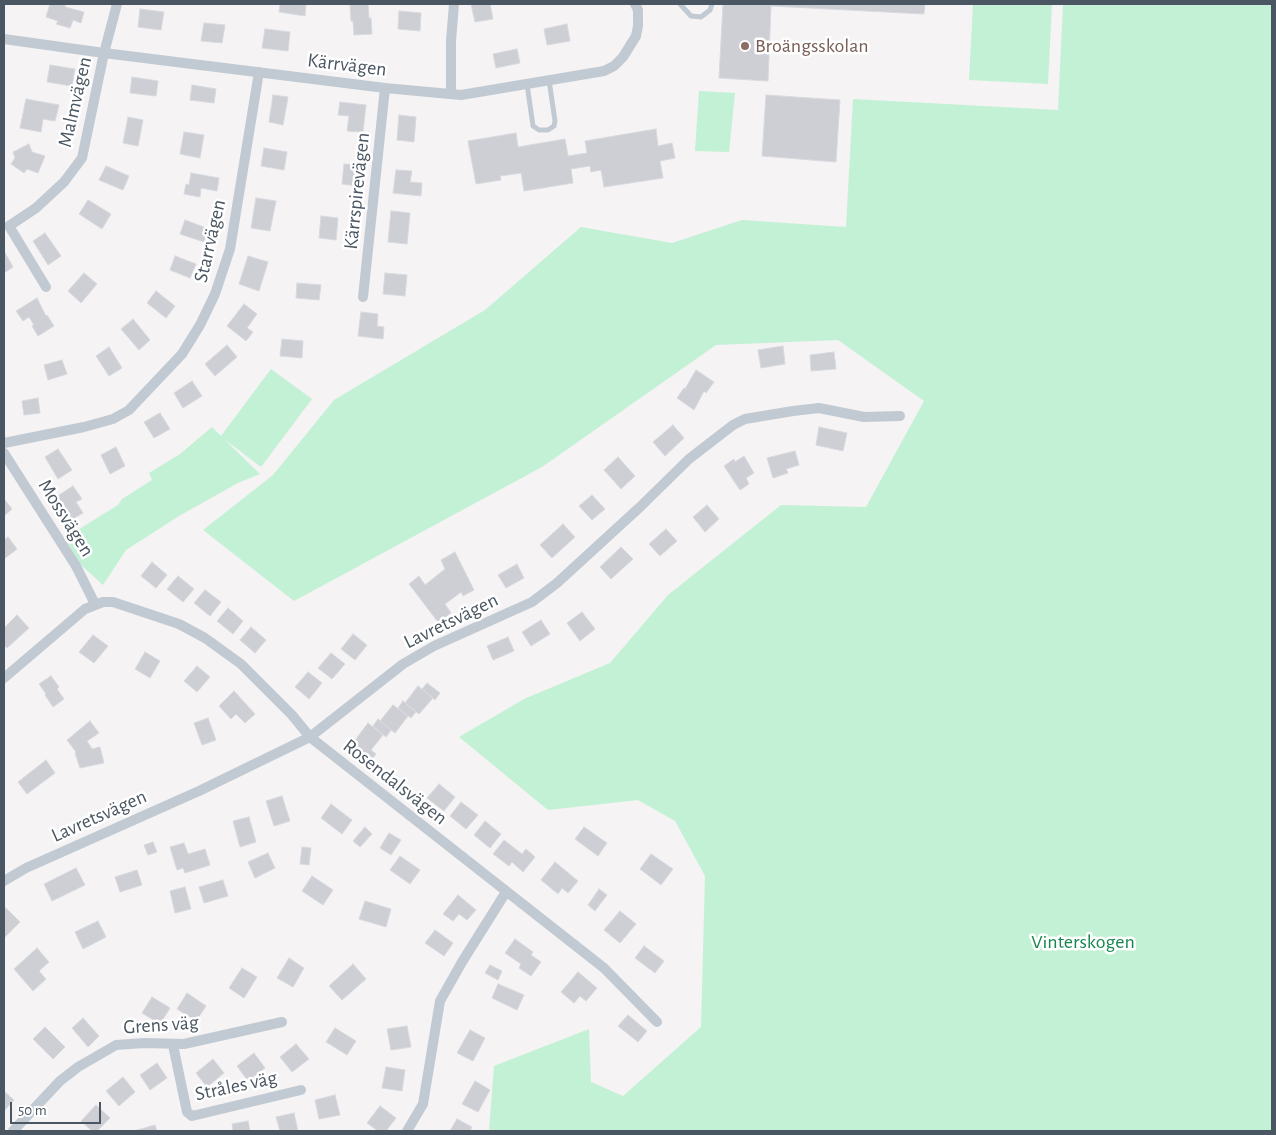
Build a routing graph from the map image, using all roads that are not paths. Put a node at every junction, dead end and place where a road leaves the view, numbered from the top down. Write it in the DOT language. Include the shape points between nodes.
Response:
graph roads {
  1 [pos="117,4"];
  2 [pos="454,4"];
  3 [pos="635,4"];
  4 [pos="680,4"];
  5 [pos="712,4"];
  6 [pos="4,38"];
  7 [pos="104,53"];
  8 [pos="259,72"];
  9 [pos="549,80"];
  10 [pos="527,84"];
  11 [pos="385,88"];
  12 [pos="451,94"];
  13 [pos="46,287"];
  14 [pos="363,298"];
  15 [pos="900,416"];
  16 [pos="4,443"];
  17 [pos="4,453"];
  18 [pos="96,604"];
  19 [pos="4,678"];
  20 [pos="310,737"];
  21 [pos="4,881"];
  22 [pos="506,892"];
  23 [pos="282,1022"];
  24 [pos="657,1022"];
  25 [pos="173,1045"];
  26 [pos="301,1090"];
  27 [pos="13,1131"];
  28 [pos="406,1131"];
  1 -- 7 [label="street, Malmvägen"];
  2 -- 12 [label="street"];
  3 -- 9 [label="street, Kärrvägen" via="638,10 636,36 614,66 604,71"];
  4 -- 5 [label="lane" via="691,16 701,17"];
  6 -- 7 [label="street, Kärrvägen"];
  7 -- 8 [label="street, Kärrvägen"];
  7 -- 13 [label="street, Malmvägen" via="82,158 64,182 36,208 9,226"];
  8 -- 11 [label="street, Kärrvägen"];
  8 -- 16 [label="street, Starrvägen" via="230,249 216,294 182,354 129,410 112,419"];
  9 -- 10 [label="street, Kärrvägen"];
  9 -- 10 [label="lane" via="555,121 548,130 534,126"];
  10 -- 12 [label="street, Kärrvägen"];
  11 -- 12 [label="street, Kärrvägen"];
  11 -- 14 [label="street, Kärrspirevägen"];
  15 -- 20 [label="street, Lavretsvägen" via="864,417 819,408 745,420 734,425 689,459 538,598 434,646 404,664"];
  17 -- 18 [label="street, Mossvägen" via="76,566"];
  18 -- 19 [label="street" via="84,609"];
  18 -- 20 [label="street, Rosendalsvägen" via="113,602 179,624 205,638 241,664"];
  20 -- 21 [label="street, Lavretsvägen"];
  20 -- 22 [label="street, Rosendalsvägen"];
  22 -- 24 [label="street, Rosendalsvägen" via="604,968"];
  22 -- 28 [label="street" via="440,1001 422,1104"];
  23 -- 25 [label="street, Grens väg"];
  25 -- 26 [label="street, Stråles väg" via="187,1112 192,1116"];
  25 -- 27 [label="street, Grens väg" via="116,1045 60,1081"];
}
